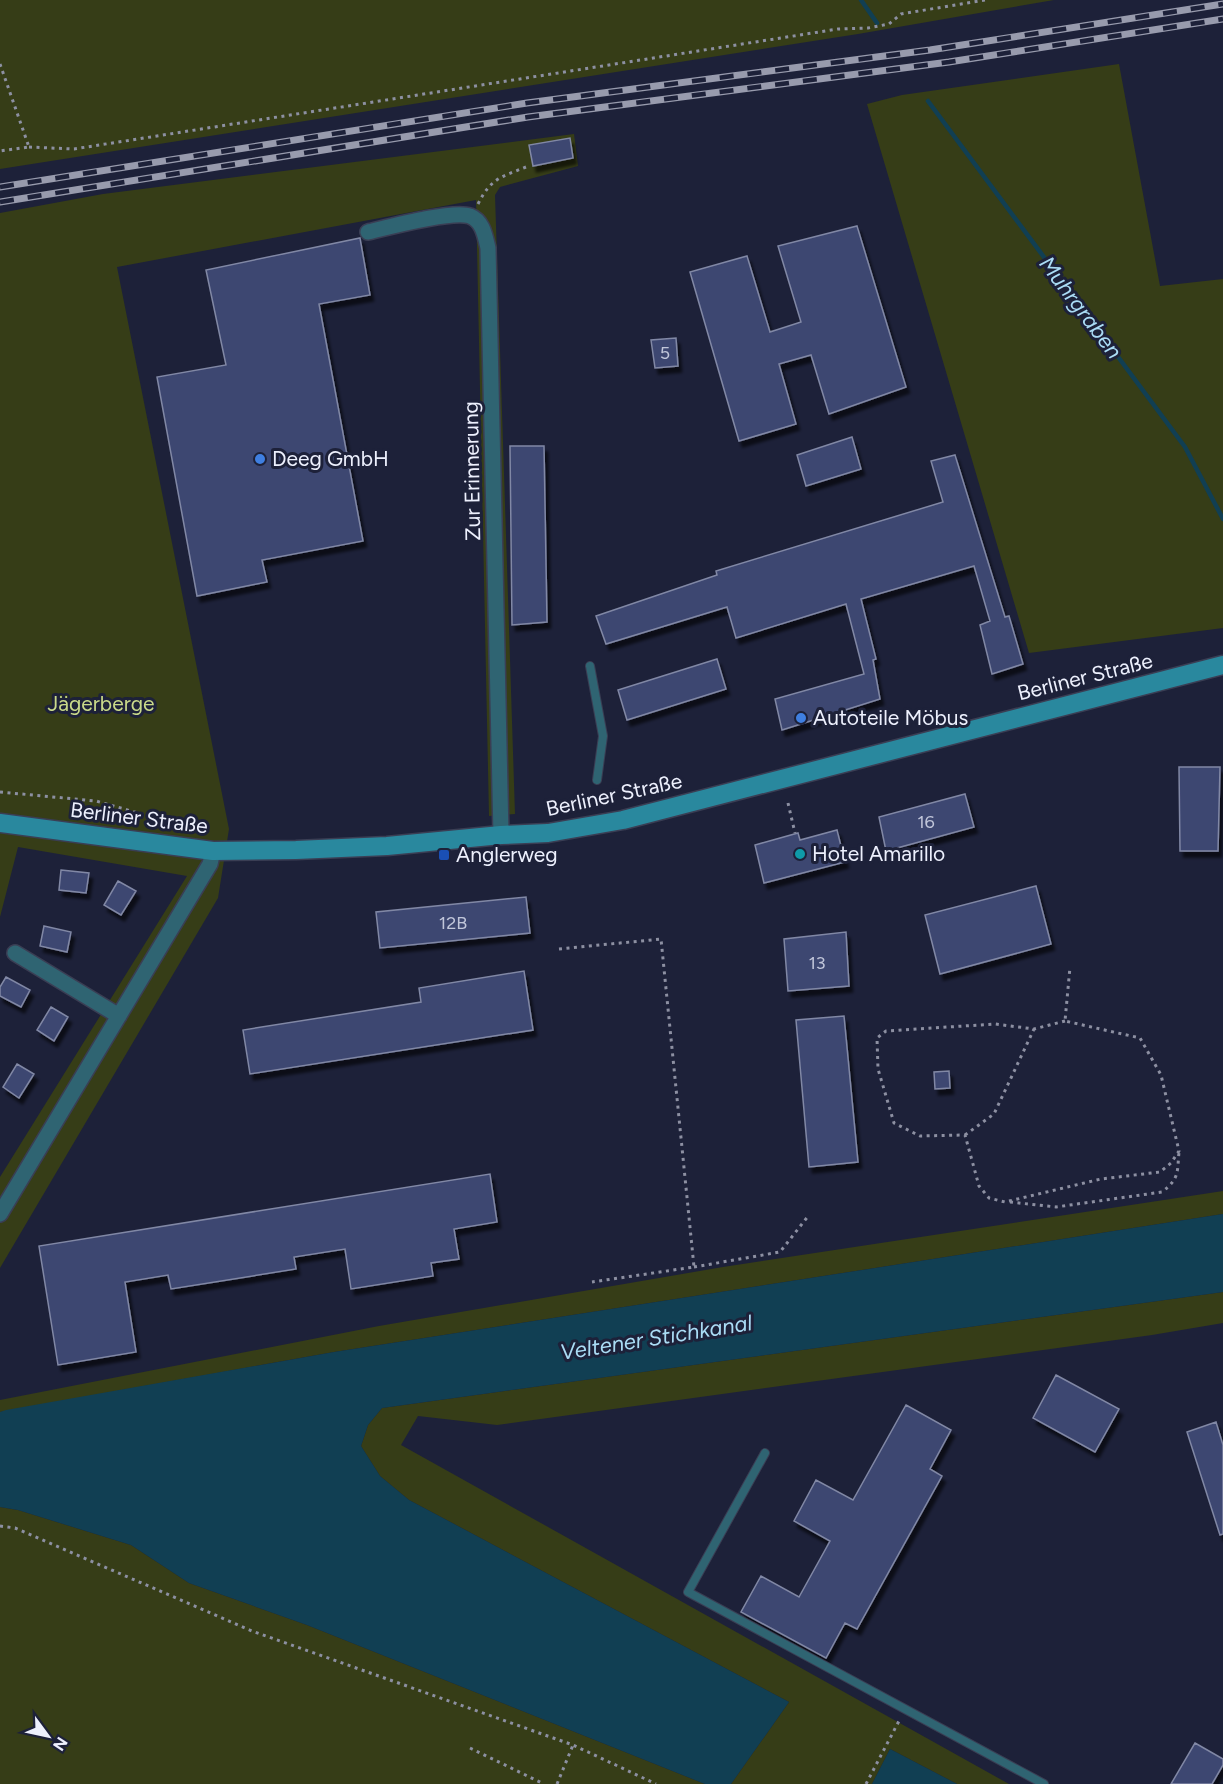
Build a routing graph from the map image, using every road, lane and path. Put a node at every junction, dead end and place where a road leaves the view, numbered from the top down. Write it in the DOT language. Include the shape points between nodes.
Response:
graph roads {
  1 [pos="985,0"];
  2 [pos="0,64"];
  3 [pos="28,147"];
  4 [pos="0,151"];
  5 [pos="526,167"];
  6 [pos="472,217"];
  7 [pos="368,232"];
  8 [pos="1223,665"];
  9 [pos="590,666"];
  10 [pos="597,780"];
  11 [pos="0,792"];
  12 [pos="788,803"];
  13 [pos="0,823"];
  14 [pos="201,831"];
  15 [pos="795,832"];
  16 [pos="501,835"];
  17 [pos="213,851"];
  18 [pos="559,949"];
  19 [pos="15,952"];
  20 [pos="1070,966"];
  21 [pos="119,1016"];
  22 [pos="1065,1021"];
  23 [pos="1034,1029"];
  24 [pos="965,1134"];
  25 [pos="1179,1151"];
  26 [pos="1005,1202"];
  27 [pos="0,1214"];
  28 [pos="808,1215"];
  29 [pos="694,1267"];
  30 [pos="592,1282"];
  31 [pos="765,1453"];
  32 [pos="0,1526"];
  33 [pos="905,1709"];
  34 [pos="573,1745"];
  35 [pos="470,1748"];
  36 [pos="544,1784"];
  37 [pos="557,1784"];
  38 [pos="656,1784"];
  39 [pos="866,1784"];
  40 [pos="1044,1784"];
  1 -- 3 [label="path" via="901,14 889,24 868,28 838,29 74,149"];
  2 -- 3 [label="path"];
  3 -- 4 [label="path"];
  5 -- 6 [label="path" via="486,189"];
  6 -- 7 [label="street" via="455,214"];
  6 -- 16 [label="street, Zur Erinnerung" via="483,229 488,248"];
  8 -- 16 [label="main road, Berliner Straße" via="623,820 548,833"];
  9 -- 10 [label="lane" via="603,736"];
  11 -- 14 [label="path" via="96,801"];
  12 -- 15 [label="path"];
  13 -- 17 [label="main road, Berliner Straße"];
  16 -- 17 [label="main road, Berliner Straße" via="387,846"];
  17 -- 21 [label="street" via="210,864"];
  18 -- 29 [label="path" via="661,939"];
  19 -- 21 [label="street"];
  20 -- 22 [label="path"];
  21 -- 27 [label="street"];
  22 -- 23 [label="path"];
  22 -- 25 [label="path" via="1140,1038 1161,1075"];
  23 -- 24 [label="path" via="994,1114"];
  23 -- 24 [label="path" via="995,1024 886,1031 877,1038 878,1069 894,1123 921,1136"];
  24 -- 26 [label="path" via="979,1186 989,1198"];
  25 -- 26 [label="path" via="1160,1172 1101,1179"];
  25 -- 26 [label="path" via="1177,1178 1162,1192 1056,1207"];
  28 -- 29 [label="path" via="780,1252"];
  29 -- 30 [label="path"];
  31 -- 33 [label="lane" via="688,1592"];
  32 -- 34 [label="path" via="15,1528 252,1630"];
  33 -- 39 [label="path"];
  33 -- 40 [label="lane"];
  34 -- 37 [label="path"];
  34 -- 38 [label="path"];
  35 -- 36 [label="path"];
}
